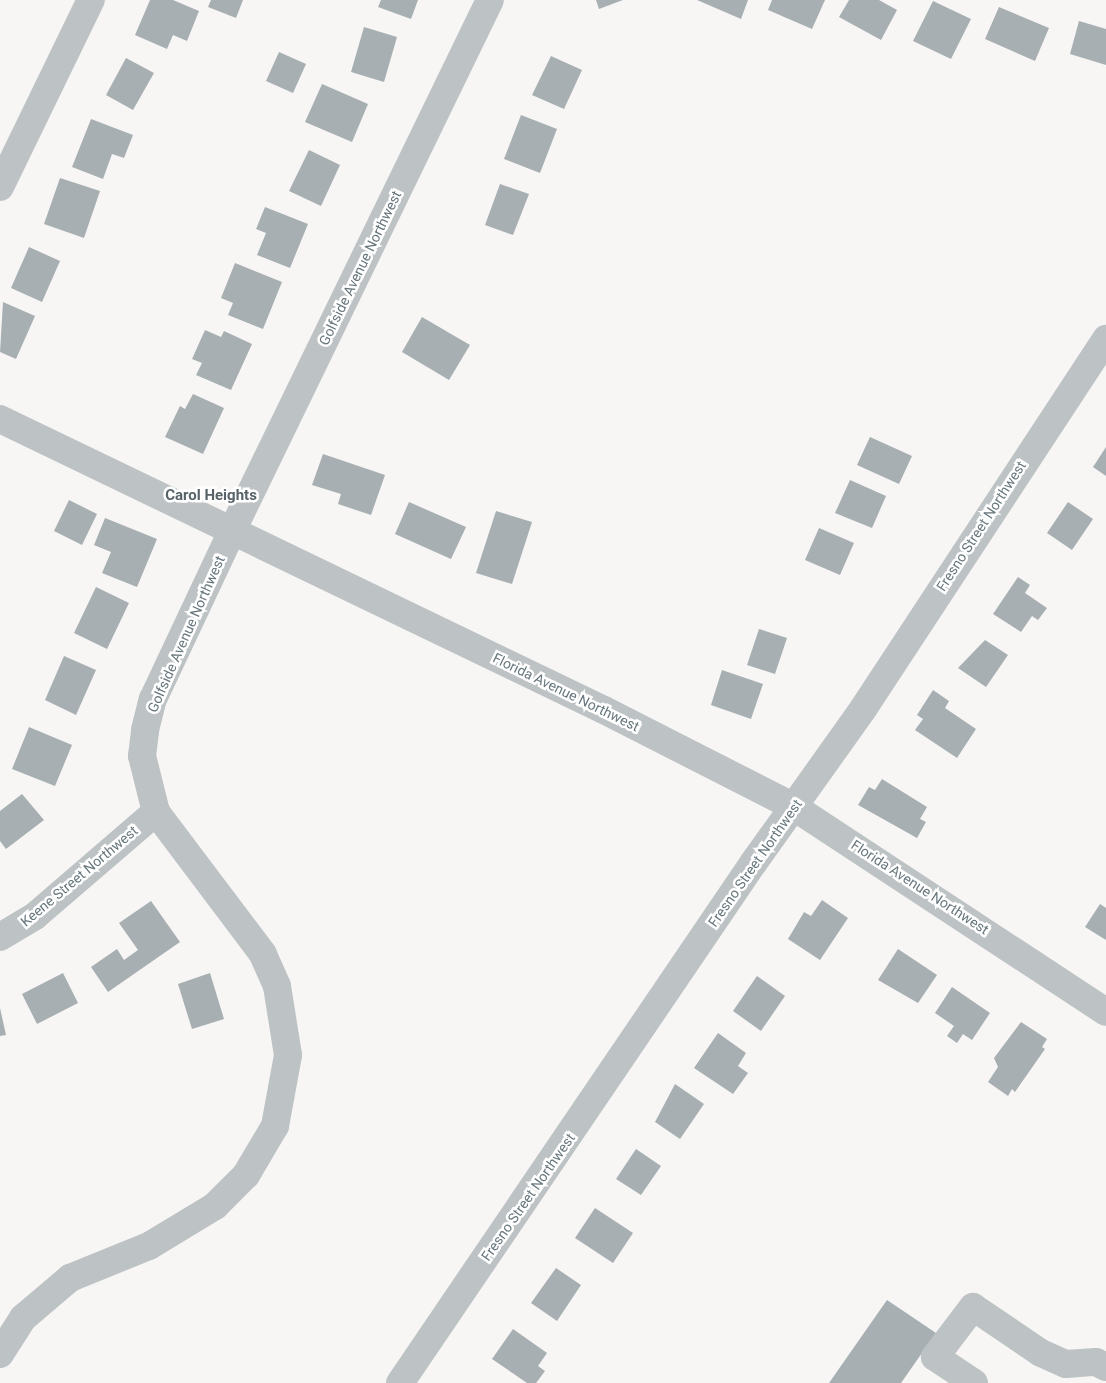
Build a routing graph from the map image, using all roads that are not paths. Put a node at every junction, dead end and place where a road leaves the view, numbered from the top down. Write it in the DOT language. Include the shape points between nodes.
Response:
graph roads {
  1 [pos="91,0"];
  2 [pos="490,0"];
  3 [pos="0,187"];
  4 [pos="1106,339"];
  5 [pos="0,419"];
  6 [pos="232,531"];
  7 [pos="794,807"];
  8 [pos="156,812"];
  9 [pos="0,937"];
  10 [pos="1106,1012"];
  11 [pos="0,1354"];
  12 [pos="1106,1367"];
  13 [pos="400,1383"];
  14 [pos="974,1383"];
  1 -- 3 [label="street"];
  2 -- 6 [label="street, Golfside Avenue Northwest"];
  4 -- 7 [label="street, Fresno Street Northwest" via="863,709"];
  5 -- 6 [label="street, Florida Avenue Northwest"];
  6 -- 7 [label="street, Florida Avenue Northwest"];
  6 -- 8 [label="street, Golfside Avenue Northwest" via="153,699 142,756"];
  7 -- 10 [label="street, Florida Avenue Northwest"];
  7 -- 13 [label="street, Fresno Street Northwest"];
  8 -- 9 [label="street, Keene Street Northwest" via="35,916"];
  8 -- 11 [label="street, Golfside Avenue Northwest" via="263,954 277,986 288,1055 275,1126 246,1175 215,1206 149,1246 70,1278 23,1318"];
  12 -- 14 [label="street" via="1096,1362 1066,1364 1041,1353 973,1307 935,1357"];
}
